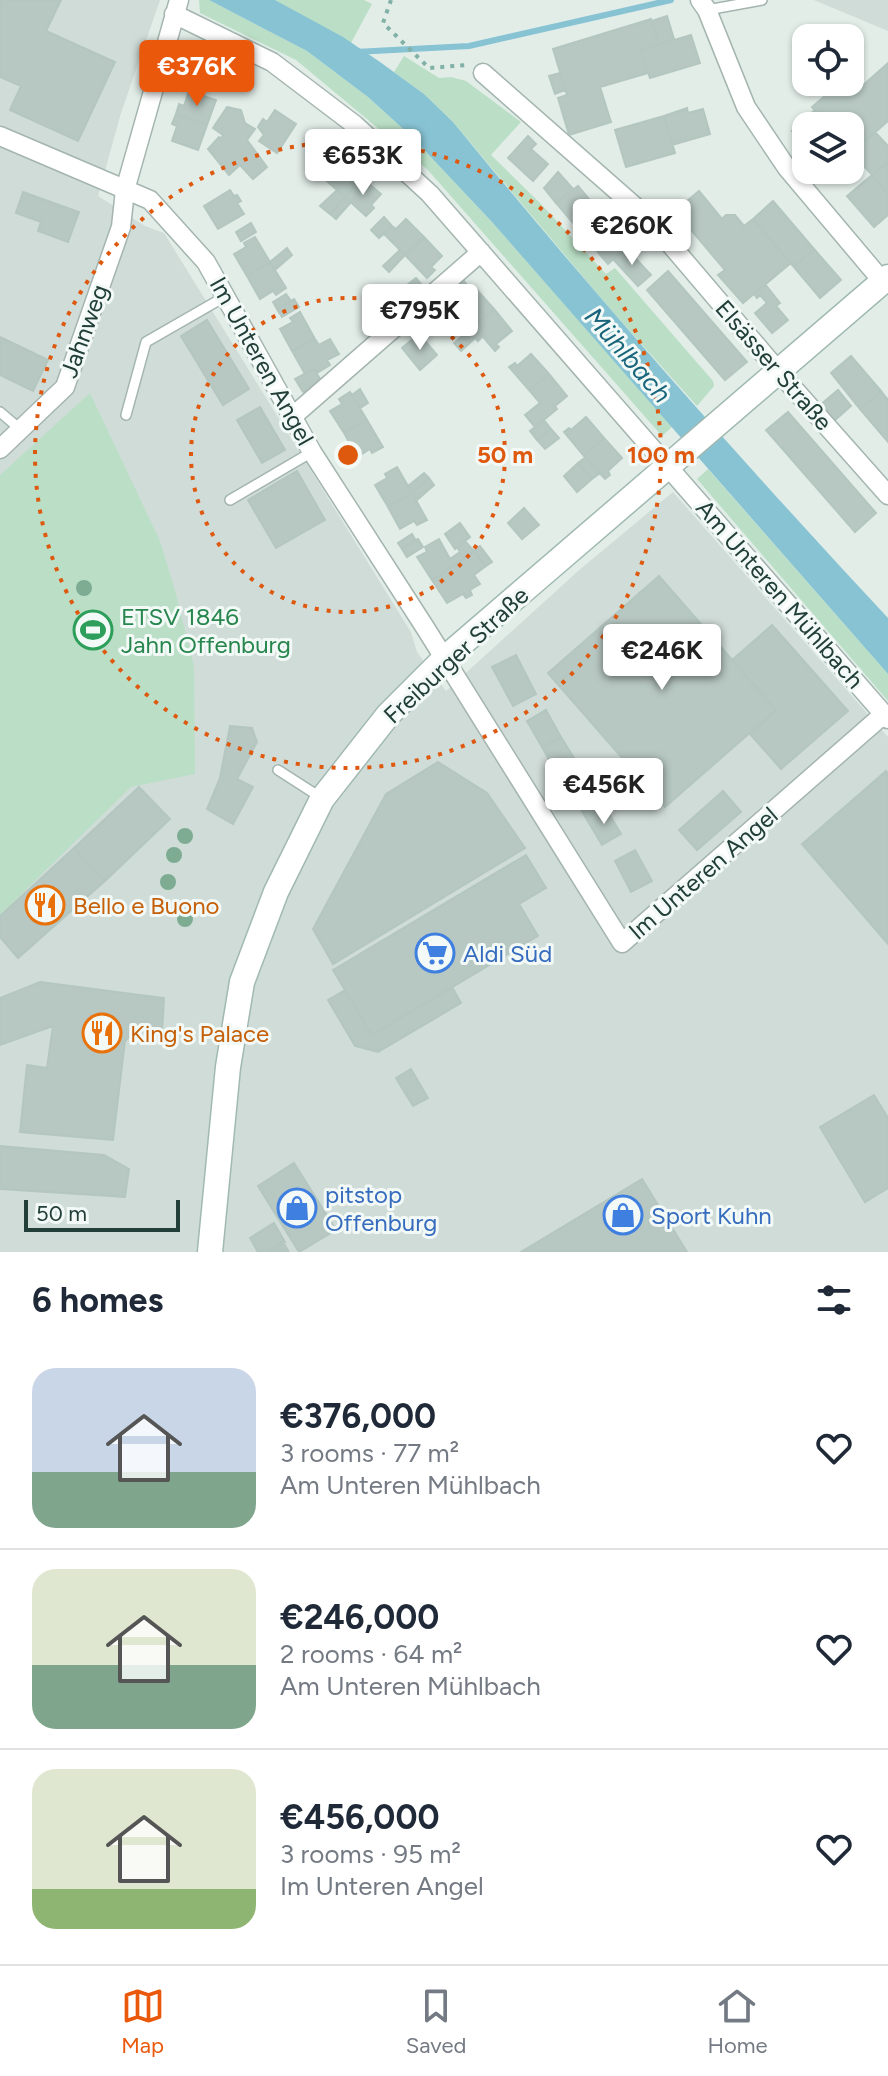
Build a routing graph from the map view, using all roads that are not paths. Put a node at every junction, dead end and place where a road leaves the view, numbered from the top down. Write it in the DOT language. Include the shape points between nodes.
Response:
graph roads {
  1 [pos="762,0"];
  2 [pos="704,5"];
  3 [pos="176,7"];
  4 [pos="483,73"];
  5 [pos="0,136"];
  6 [pos="125,190"];
  7 [pos="481,252"];
  8 [pos="885,279"];
  9 [pos="226,296"];
  10 [pos="779,372"];
  11 [pos="0,412"];
  12 [pos="126,415"];
  13 [pos="292,417"];
  14 [pos="20,429"];
  15 [pos="0,449"];
  16 [pos="312,452"];
  17 [pos="669,467"];
  18 [pos="888,495"];
  19 [pos="230,500"];
  20 [pos="445,658"];
  21 [pos="886,716"];
  22 [pos="278,770"];
  23 [pos="322,799"];
  24 [pos="210,1252"];
  1 -- 2 [label="lane"];
  2 -- 8 [label="street" via="746,107 787,168"];
  3 -- 6 [label="street, Am Unteren Mühlbach"];
  3 -- 7 [label="street, Am Unteren Mühlbach" via="272,62 355,125 430,194"];
  4 -- 10 [label="street, Elsässer Straße" via="648,218"];
  5 -- 6 [label="street, Im Unteren Angel"];
  6 -- 9 [label="street, Im Unteren Angel" via="150,200 171,222 206,262"];
  6 -- 14 [label="street, Jahnweg" via="121,227 65,387"];
  7 -- 13 [label="street"];
  7 -- 17 [label="street, Am Unteren Mühlbach"];
  8 -- 10 [label="main road, Freiburger Straße"];
  9 -- 12 [label="lane" via="146,342"];
  9 -- 13 [label="street, Im Unteren Angel"];
  10 -- 17 [label="main road, Freiburger Straße"];
  10 -- 18 [label="street, Elsässer Straße"];
  11 -- 14 [label="lane"];
  13 -- 16 [label="street, Im Unteren Angel"];
  14 -- 15 [label="street, Jahnweg"];
  16 -- 19 [label="lane"];
  16 -- 20 [label="street, Im Unteren Angel"];
  17 -- 20 [label="main road, Freiburger Straße"];
  17 -- 21 [label="street, Am Unteren Mühlbach"];
  20 -- 21 [label="street, Im Unteren Angel" via="622,943"];
  20 -- 23 [label="main road, Freiburger Straße" via="388,715"];
  22 -- 23 [label="lane"];
  23 -- 24 [label="main road, Freiburger Straße" via="276,892 242,982"];
}
